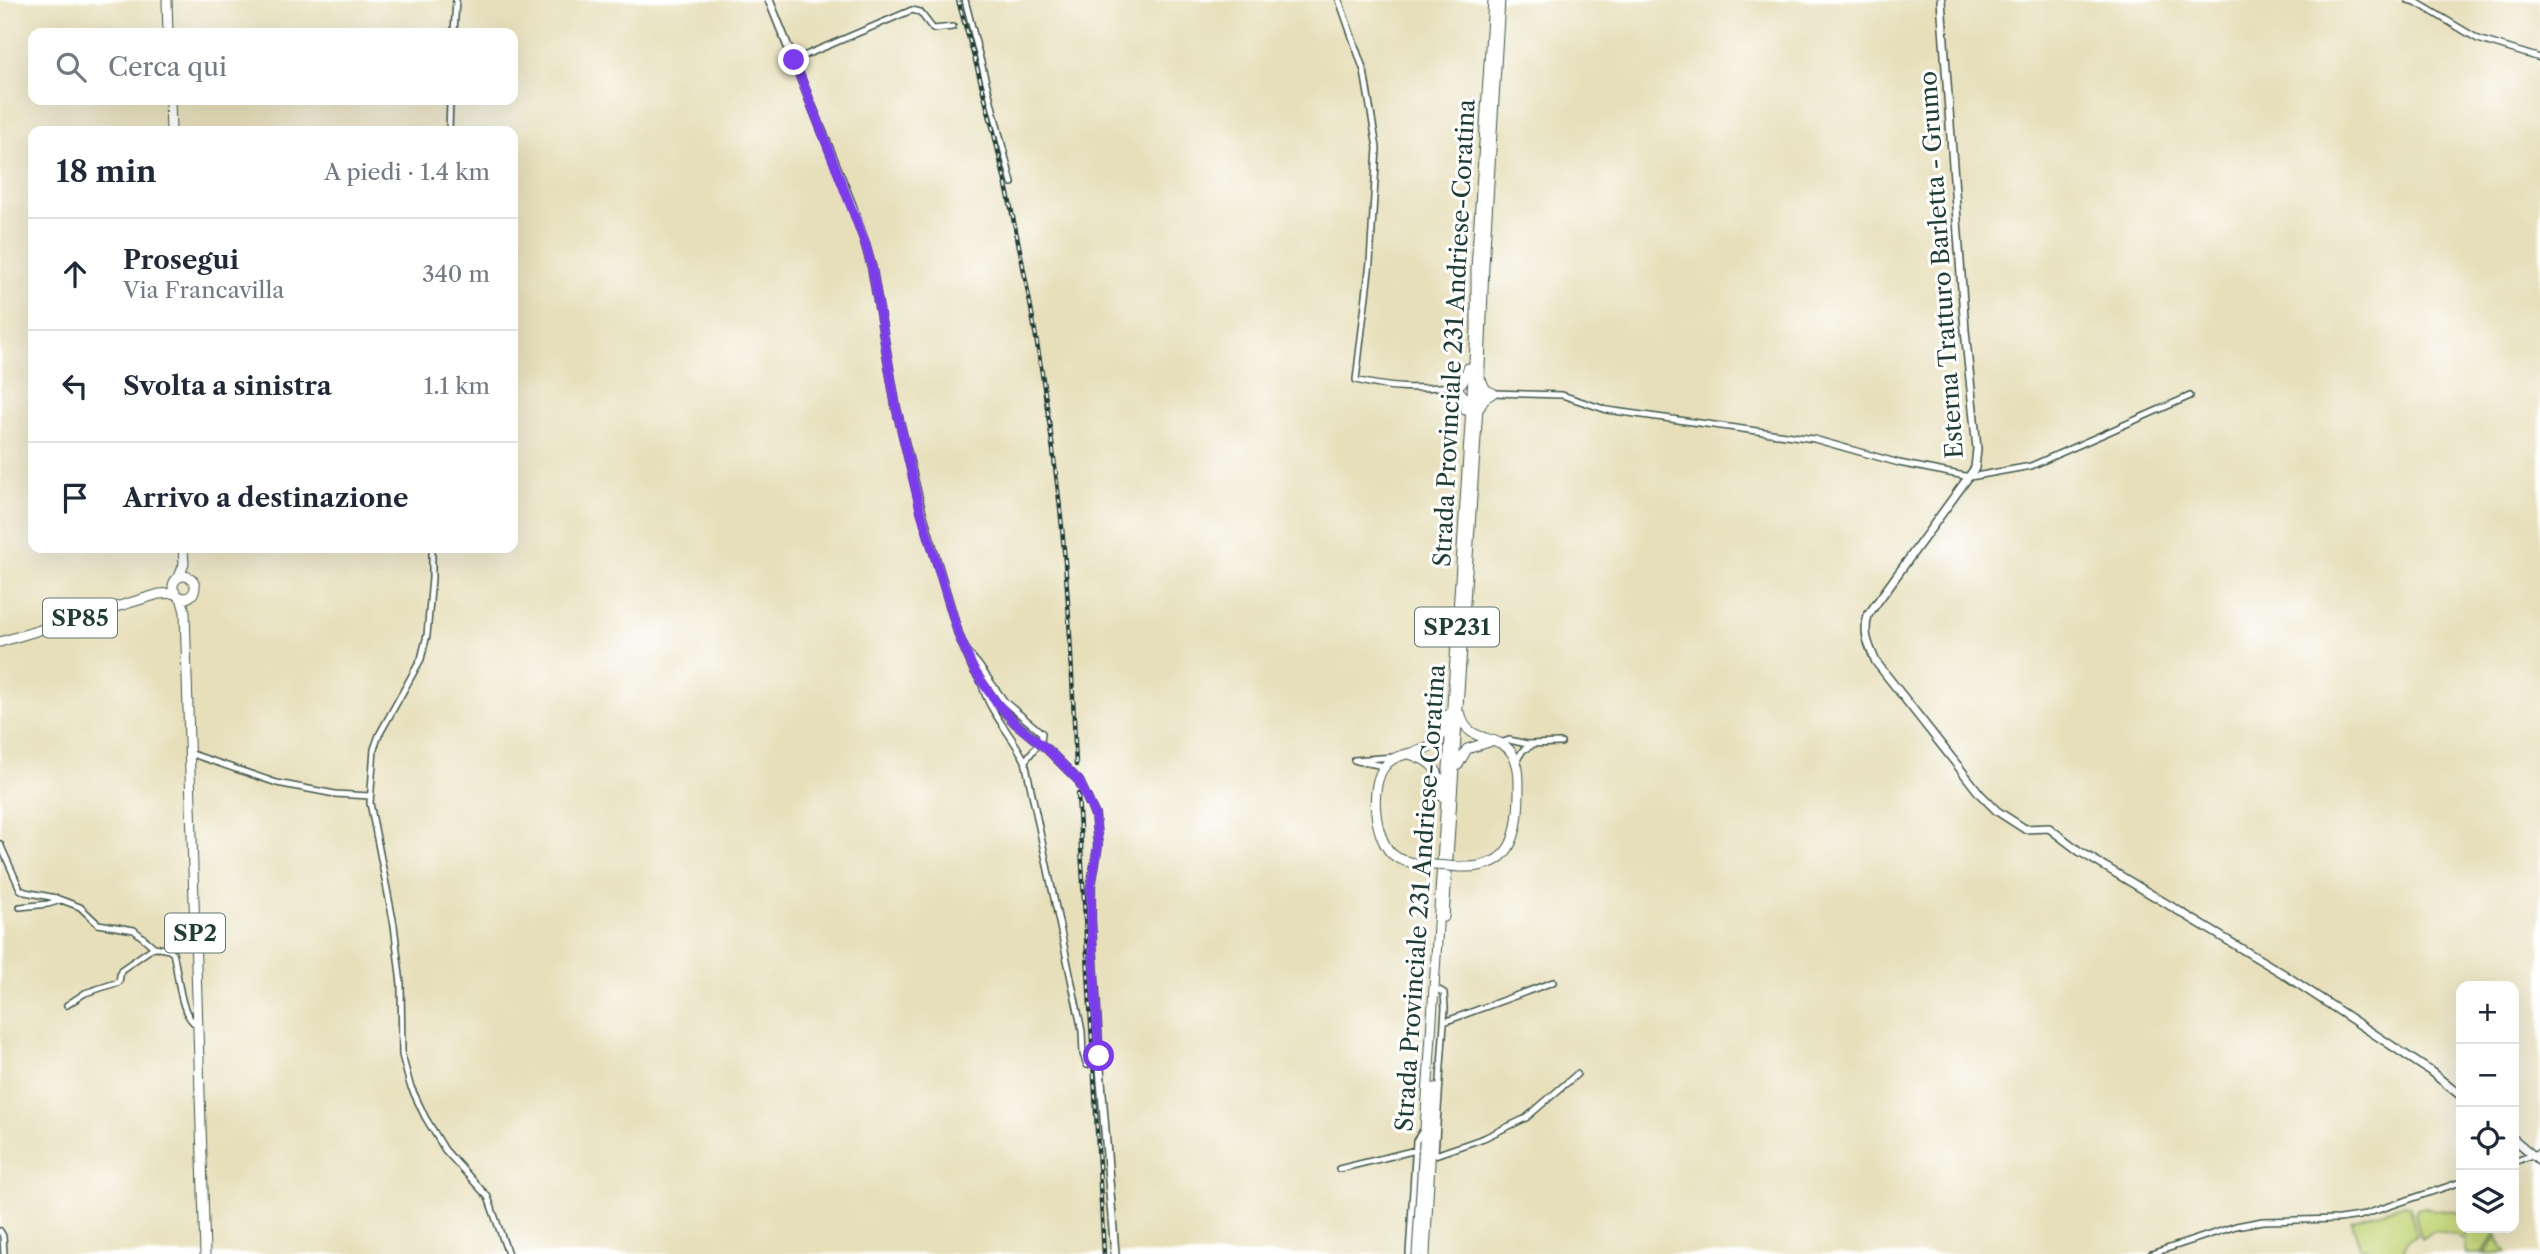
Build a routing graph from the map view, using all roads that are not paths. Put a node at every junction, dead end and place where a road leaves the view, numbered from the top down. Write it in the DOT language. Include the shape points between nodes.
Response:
graph roads {
  1 [pos="167,0"];
  2 [pos="456,0"];
  3 [pos="769,0"];
  4 [pos="965,0"];
  5 [pos="1339,0"];
  6 [pos="1493,0"];
  7 [pos="1500,0"];
  8 [pos="1941,0"];
  9 [pos="2408,0"];
  10 [pos="953,27"];
  11 [pos="168,28"];
  12 [pos="454,28"];
  13 [pos="2540,58"];
  14 [pos="794,60"];
  15 [pos="170,105"];
  16 [pos="450,105"];
  17 [pos="171,126"];
  18 [pos="449,126"];
  19 [pos="1012,183"];
  20 [pos="1479,328"];
  21 [pos="1455,386"];
  22 [pos="1493,393"];
  23 [pos="2190,396"];
  24 [pos="1475,464"];
  25 [pos="1970,477"];
  26 [pos="1466,484"];
  27 [pos="183,553"];
  28 [pos="432,553"];
  29 [pos="181,579"];
  30 [pos="159,594"];
  31 [pos="182,595"];
  32 [pos="0,642"];
  33 [pos="965,651"];
  34 [pos="1460,688"];
  35 [pos="993,704"];
  36 [pos="1451,712"];
  37 [pos="1041,742"];
  38 [pos="1496,742"];
  39 [pos="1520,742"];
  40 [pos="1561,743"];
  41 [pos="1530,744"];
  42 [pos="1035,748"];
  43 [pos="1510,751"];
  44 [pos="189,752"];
  45 [pos="1407,753"];
  46 [pos="1394,757"];
  47 [pos="1025,761"];
  48 [pos="1368,761"];
  49 [pos="1516,762"];
  50 [pos="1384,766"];
  51 [pos="1455,773"];
  52 [pos="1378,784"];
  53 [pos="370,796"];
  54 [pos="1444,835"];
  55 [pos="0,844"];
  56 [pos="61,900"];
  57 [pos="20,907"];
  58 [pos="154,947"];
  59 [pos="1553,982"];
  60 [pos="1439,990"];
  61 [pos="67,1005"];
  62 [pos="1444,1022"];
  63 [pos="197,1026"];
  64 [pos="1087,1065"];
  65 [pos="1577,1074"];
  66 [pos="2456,1093"];
  67 [pos="1426,1124"];
  68 [pos="2519,1142"];
  69 [pos="1416,1150"];
  70 [pos="2536,1154"];
  71 [pos="1435,1155"];
  72 [pos="2519,1161"];
  73 [pos="2540,1161"];
  74 [pos="1339,1169"];
  75 [pos="2456,1184"];
  76 [pos="0,1231"];
  77 [pos="4,1254"];
  78 [pos="205,1254"];
  79 [pos="508,1254"];
  80 [pos="1115,1254"];
  81 [pos="1409,1254"];
  82 [pos="1417,1254"];
  83 [pos="1427,1254"];
  84 [pos="2151,1254"];
  1 -- 11 [label="main road"];
  2 -- 12 [label="street"];
  3 -- 14 [label="street"];
  4 -- 19 [label="street"];
  5 -- 21 [label="street" via="1364,71 1377,148 1356,380 1404,388"];
  6 -- 20 [label="main road, Strada Provinciale 231 Andriese-Coratina / SP231" via="1476,269"];
  7 -- 20 [label="main road, Strada Provinciale 231 Andriese-Coratina / SP231"];
  8 -- 25 [label="street, Esterna Tratturo Barletta - Grumo" via="1977,449"];
  9 -- 13 [label="street" via="2478,39"];
  10 -- 14 [label="street" via="933,29 912,9"];
  14 -- 33 [label="street" via="865,243 920,509"];
  15 -- 17 [label="main road"];
  16 -- 18 [label="street"];
  20 -- 21 [label="main road" via="1471,335 1468,373"];
  20 -- 22 [label="main road" via="1482,383"];
  20 -- 24 [label="main road, Strada Provinciale 231 Andriese-Coratina / SP231"];
  20 -- 26 [label="main road, Strada Provinciale 231 Andriese-Coratina / SP231"];
  21 -- 26 [label="main road" via="1466,402"];
  22 -- 24 [label="main road" via="1480,406"];
  22 -- 25 [label="street" via="1562,395 1607,410 1814,439"];
  23 -- 25 [label="street" via="2031,466"];
  24 -- 34 [label="main road, Strada Provinciale 231 Andriese-Coratina / SP231"];
  25 -- 66 [label="street, Esterna Tratturo Barletta - Grumo" via="1879,599 1864,631 1876,662 1980,794 2025,830 2049,828 2079,852 2282,972"];
  26 -- 36 [label="main road, Strada Provinciale 231 Andriese-Coratina / SP231"];
  27 -- 29 [label="main road"];
  28 -- 53 [label="street" via="421,659 374,748"];
  29 -- 30 [label="main road, SP85"];
  29 -- 31 [label="main road"];
  29 -- 31 [label="main road" via="195,586"];
  30 -- 31 [label="main road, SP85"];
  30 -- 32 [label="main road, SP85"];
  31 -- 44 [label="main road, SP2"];
  33 -- 35 [label="street"];
  33 -- 37 [label="street" via="1005,702 1042,733"];
  34 -- 38 [label="main road" via="1465,726"];
  34 -- 51 [label="main road, Strada Provinciale 231 Andriese-Coratina / SP231"];
  35 -- 47 [label="street"];
  35 -- 80 [label="street" via="1079,781 1095,815 1098,846 1091,900"];
  36 -- 45 [label="main road" via="1432,746"];
  36 -- 54 [label="main road, Strada Provinciale 231 Andriese-Coratina / SP231"];
  38 -- 39 [label="street"];
  38 -- 43 [label="main road"];
  38 -- 51 [label="main road" via="1466,750"];
  39 -- 41 [label="street"];
  39 -- 43 [label="street"];
  40 -- 41 [label="street"];
  41 -- 43 [label="street"];
  41 -- 49 [label="street"];
  42 -- 47 [label="street"];
  43 -- 49 [label="main road"];
  44 -- 53 [label="street" via="277,783"];
  44 -- 63 [label="main road, SP2"];
  45 -- 46 [label="main road"];
  45 -- 54 [label="main road" via="1426,759 1438,774"];
  46 -- 48 [label="street"];
  46 -- 50 [label="main road"];
  47 -- 64 [label="street"];
  48 -- 50 [label="street"];
  48 -- 52 [label="street"];
  49 -- 52 [label="main road, bridge" via="1515,838 1497,860 1485,865 1461,867 1399,859 1384,844 1376,818"];
  50 -- 52 [label="main road"];
  51 -- 60 [label="main road, Strada Provinciale 231 Andriese-Coratina / SP231"];
  53 -- 79 [label="street" via="394,925 402,1055 410,1086 445,1150 488,1197"];
  54 -- 67 [label="main road, Strada Provinciale 231 Andriese-Coratina / SP231"];
  55 -- 56 [label="street" via="20,889"];
  56 -- 57 [label="street"];
  56 -- 58 [label="street" via="80,907 98,924 134,930"];
  58 -- 61 [label="street" via="121,970 119,982 85,993"];
  58 -- 63 [label="street" via="173,953 185,1012"];
  59 -- 62 [label="street"];
  60 -- 62 [label="street" via="1445,997"];
  60 -- 83 [label="main road, Strada Provinciale 231 Andriese-Coratina / SP231"];
  62 -- 71 [label="street"];
  63 -- 78 [label="main road, SP2"];
  65 -- 71 [label="street" via="1527,1118"];
  67 -- 69 [label="street"];
  67 -- 82 [label="main road, Strada Provinciale 231 Andriese-Coratina / SP231"];
  68 -- 70 [label="street"];
  69 -- 74 [label="street"];
  69 -- 81 [label="street"];
  70 -- 72 [label="street"];
  70 -- 73 [label="street"];
  71 -- 83 [label="street"];
  75 -- 84 [label="street" via="2360,1216 2263,1221"];
  76 -- 77 [label="street"];
}
